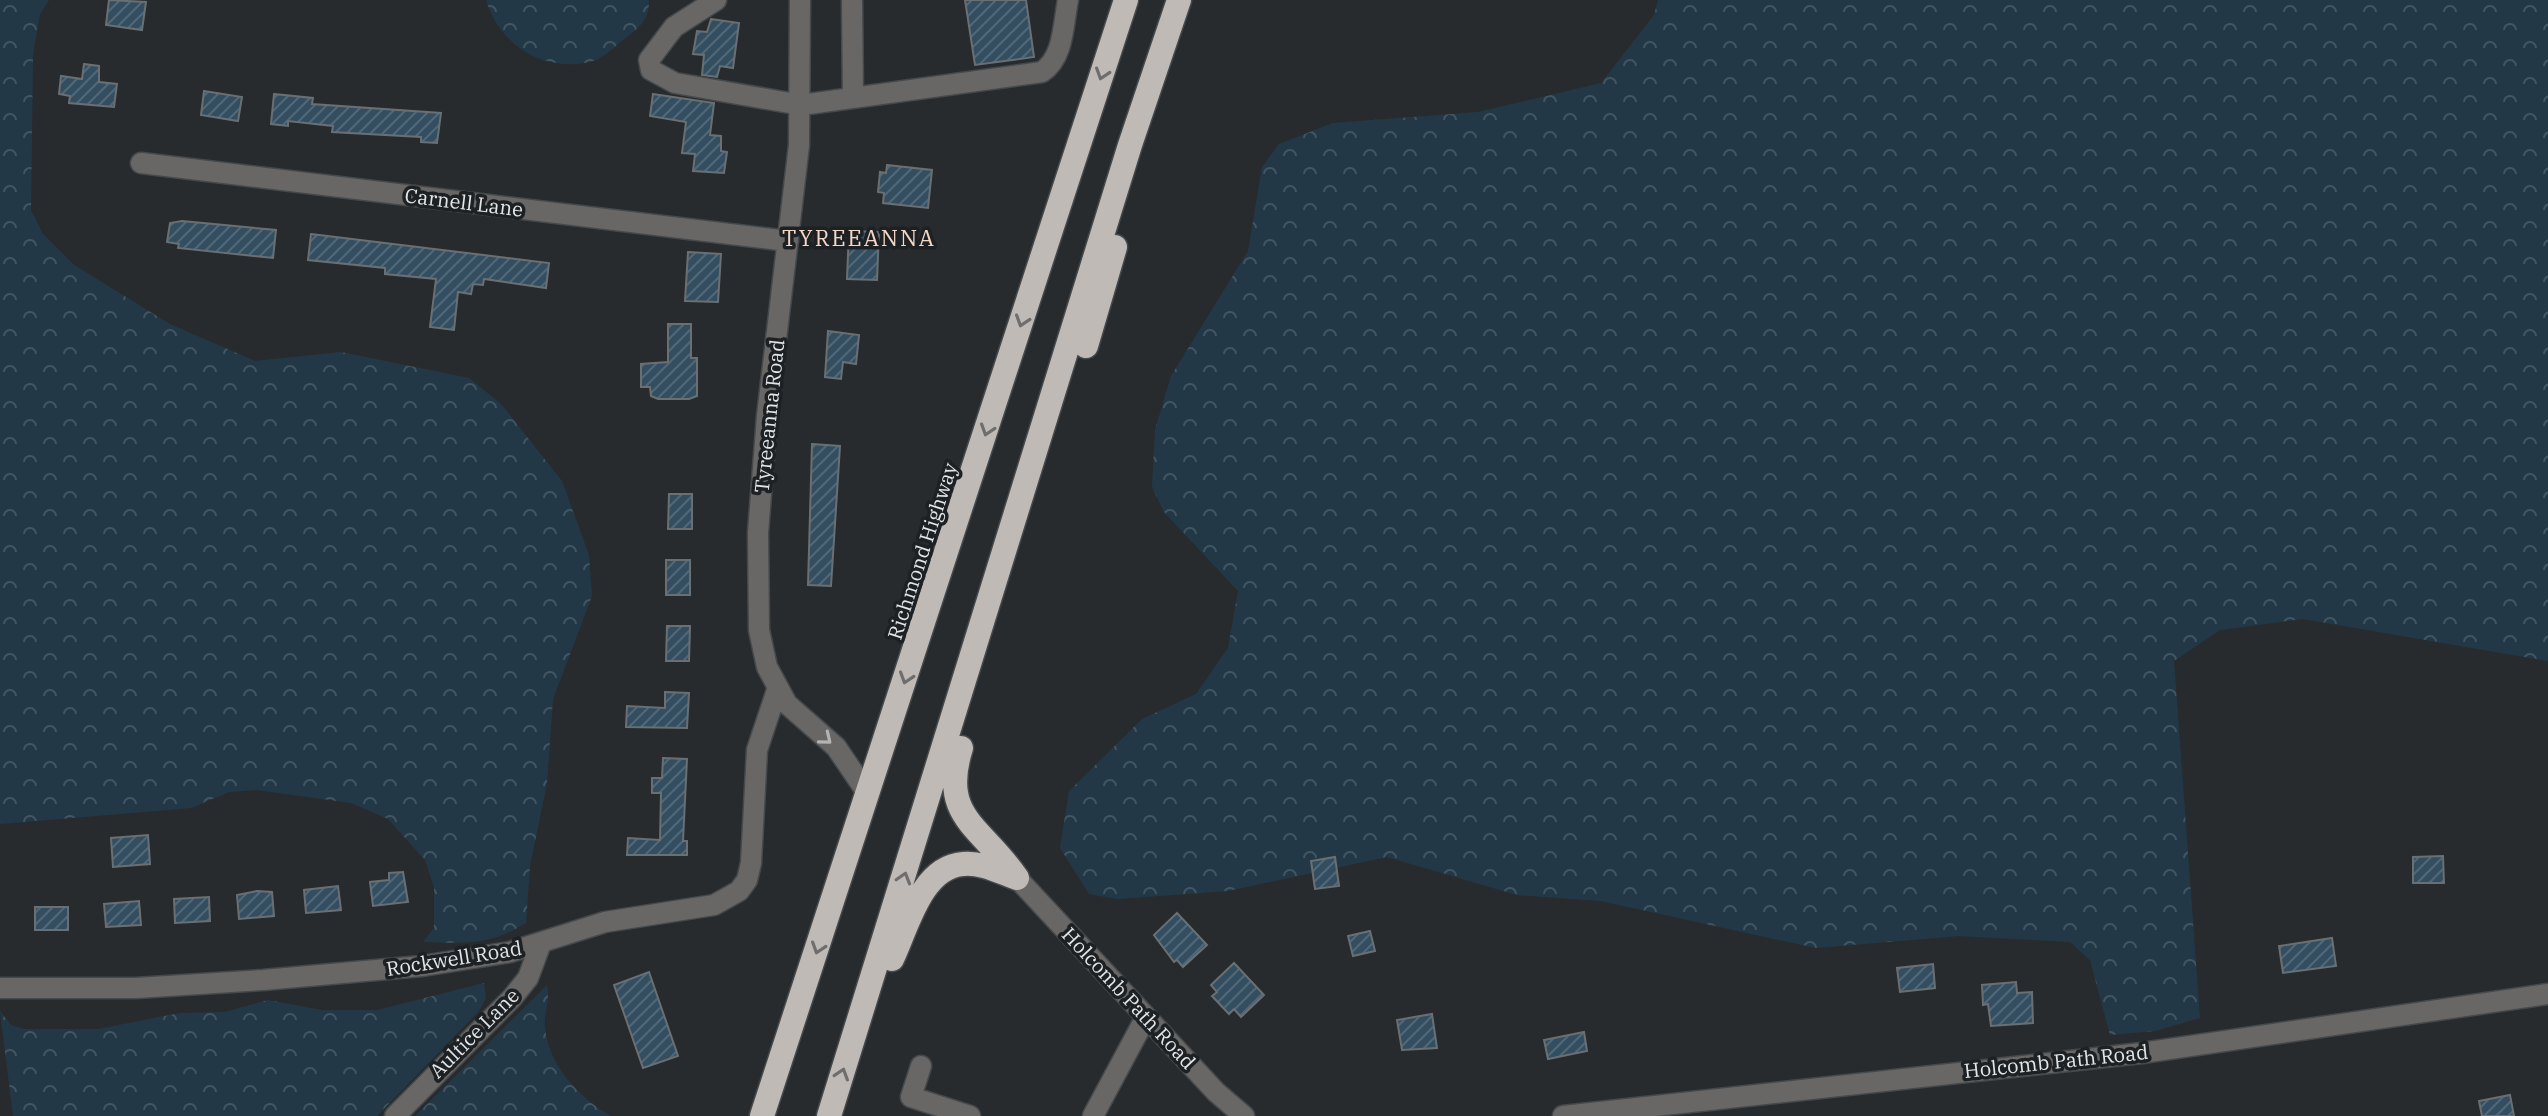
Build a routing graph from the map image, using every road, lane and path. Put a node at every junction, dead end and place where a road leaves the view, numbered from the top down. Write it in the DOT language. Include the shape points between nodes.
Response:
graph roads {
  1 [pos="716,0"];
  2 [pos="800,0"];
  3 [pos="852,0"];
  4 [pos="1068,0"];
  5 [pos="1126,0"];
  6 [pos="1179,0"];
  7 [pos="1171,25"];
  8 [pos="853,98"];
  9 [pos="801,105"];
  10 [pos="141,163"];
  11 [pos="788,241"];
  12 [pos="777,690"];
  13 [pos="868,794"];
  14 [pos="1017,878"];
  15 [pos="541,943"];
  16 [pos="0,988"];
  17 [pos="2548,994"];
  18 [pos="1146,1017"];
  19 [pos="856,1033"];
  20 [pos="921,1066"];
  21 [pos="395,1116"];
  22 [pos="762,1116"];
  23 [pos="829,1116"];
  24 [pos="970,1116"];
  25 [pos="1093,1116"];
  26 [pos="1244,1116"];
  27 [pos="1563,1116"];
  1 -- 9 [label="street" via="674,27 649,60 651,70 675,83"];
  2 -- 9 [label="street, Tyreeanna Road"];
  3 -- 8 [label="street"];
  4 -- 8 [label="street" via="1058,54 1042,72"];
  5 -- 13 [label="highway, Richmond Highway, one-way"];
  6 -- 7 [label="highway"];
  7 -- 14 [label="highway" via="1106,283 953,771 958,806"];
  19 -- 7 [label="highway, one-way"];
  8 -- 9 [label="street"];
  9 -- 11 [label="street, Tyreeanna Road"];
  10 -- 11 [label="street, Carnell Lane"];
  11 -- 12 [label="street, Tyreeanna Road" via="767,416 757,576 760,640"];
  12 -- 13 [label="street, Tyreeanna Road, one-way" via="794,712 836,747"];
  12 -- 15 [label="street, Rockwell Road" via="757,750 751,863 739,891 714,905 605,922"];
  13 -- 22 [label="highway, Richmond Highway, one-way"];
  14 -- 18 [label="street, Holcomb Path Road"];
  14 -- 19 [label="highway" via="962,863 926,888"];
  15 -- 16 [label="street, Rockwell Road" via="422,966 263,980 136,988"];
  15 -- 21 [label="street, Aultice Lane" via="528,978 512,998"];
  17 -- 27 [label="street, Holcomb Path Road" via="2142,1053"];
  18 -- 25 [label="street"];
  18 -- 26 [label="street, Holcomb Path Road"];
  23 -- 19 [label="highway, one-way"];
  20 -- 24 [label="street" via="911,1097"];
}
